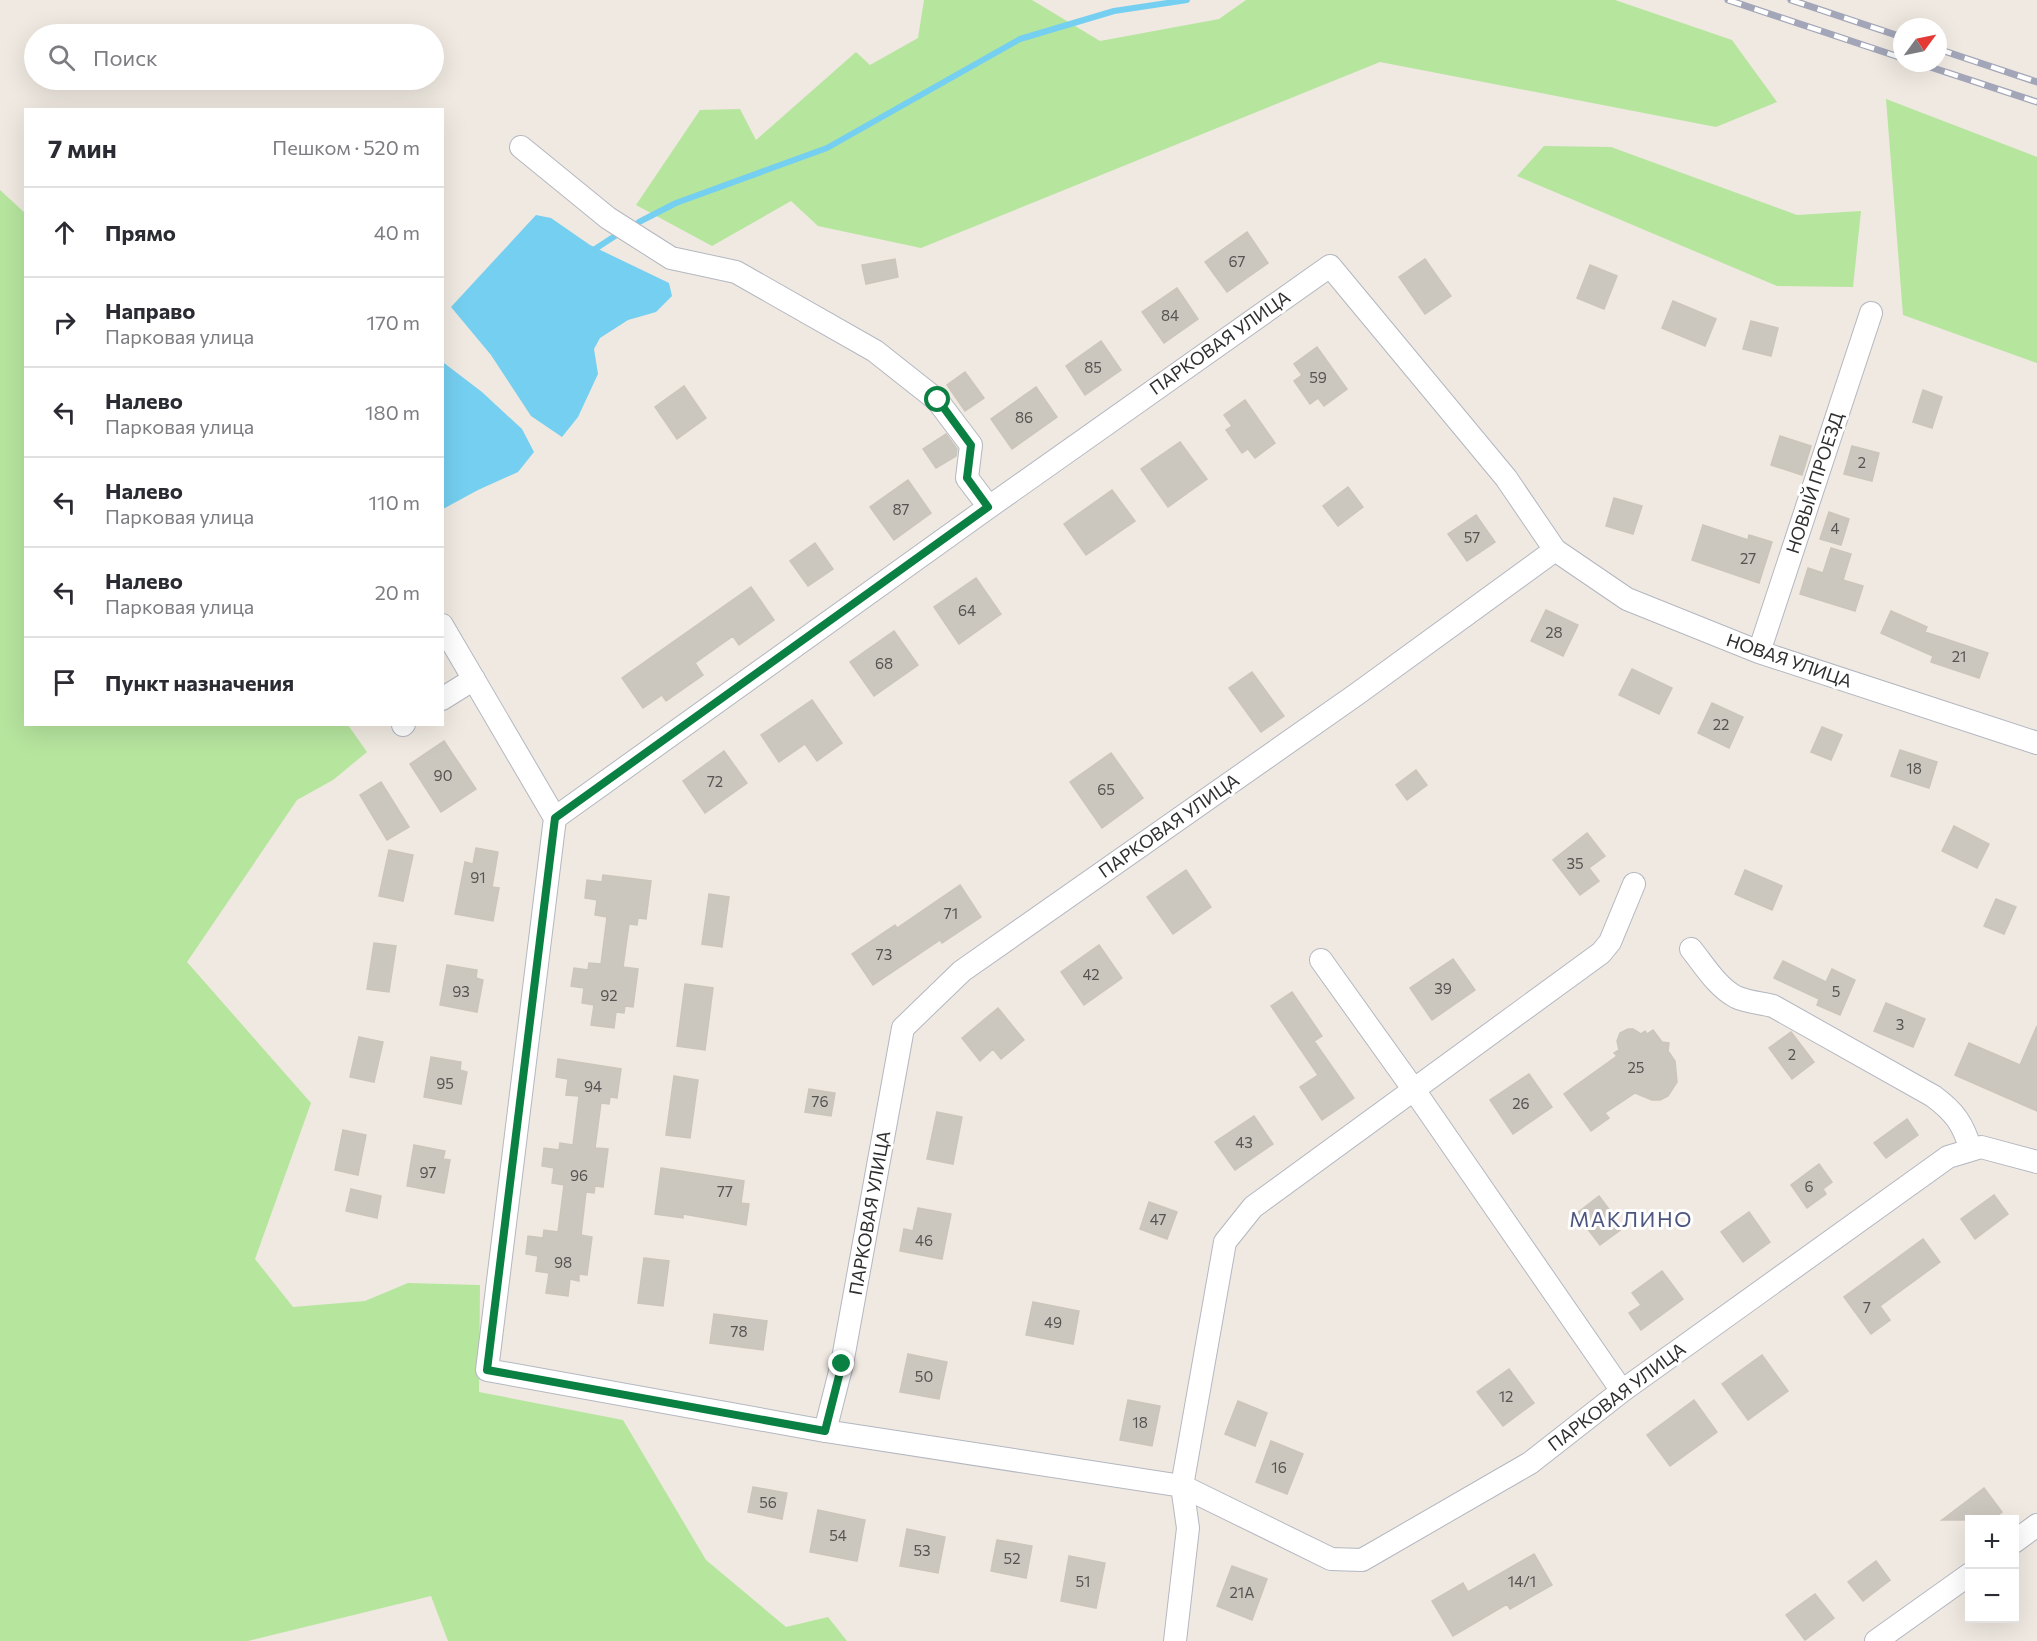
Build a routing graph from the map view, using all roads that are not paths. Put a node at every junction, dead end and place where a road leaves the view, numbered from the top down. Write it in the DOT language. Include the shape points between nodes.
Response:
graph roads {
  1 [pos="521,147"];
  2 [pos="1871,313"];
  3 [pos="988,507"];
  4 [pos="1555,550"];
  5 [pos="444,628"];
  6 [pos="1759,652"];
  7 [pos="474,678"];
  8 [pos="444,698"];
  9 [pos="2037,743"];
  10 [pos="555,818"];
  11 [pos="1634,884"];
  12 [pos="1691,949"];
  13 [pos="1322,960"];
  14 [pos="1414,1090"];
  15 [pos="1971,1150"];
  16 [pos="2037,1161"];
  17 [pos="1622,1391"];
  18 [pos="825,1431"];
  19 [pos="1182,1486"];
  20 [pos="2037,1526"];
  21 [pos="2019,1539"];
  22 [pos="1965,1578"];
  23 [pos="1176,1641"];
  24 [pos="1876,1641"];
  1 -- 3 [label="street" via="608,218 671,258 736,272 884,358 938,400 971,445 967,478"];
  2 -- 6 [label="street, НОВЫЙ ПРОЕЗД"];
  3 -- 4 [label="street, ПАРКОВАЯ УЛИЦА" via="1330,266 1506,478"];
  3 -- 10 [label="street, ПАРКОВАЯ УЛИЦА"];
  4 -- 6 [label="street, НОВАЯ УЛИЦА" via="1627,599"];
  4 -- 18 [label="street, ПАРКОВАЯ УЛИЦА" via="962,971 903,1028 842,1364"];
  5 -- 7 [label="street"];
  6 -- 9 [label="street, НОВАЯ УЛИЦА"];
  7 -- 8 [label="street"];
  7 -- 10 [label="street"];
  10 -- 18 [label="street, ПАРКОВАЯ УЛИЦА" via="487,1370"];
  11 -- 14 [label="street" via="1610,942 1601,953"];
  12 -- 15 [label="street" via="1729,993 1773,1005 1933,1096 1960,1122"];
  13 -- 14 [label="street"];
  14 -- 17 [label="street"];
  14 -- 19 [label="street" via="1252,1207 1225,1242"];
  15 -- 16 [label="street, ПАРКОВАЯ УЛИЦА" via="1981,1147"];
  15 -- 17 [label="street, ПАРКОВАЯ УЛИЦА" via="1947,1157"];
  17 -- 19 [label="street, ПАРКОВАЯ УЛИЦА" via="1530,1463 1362,1560 1330,1559"];
  18 -- 19 [label="street, ПАРКОВАЯ УЛИЦА"];
  19 -- 23 [label="street" via="1188,1528"];
  20 -- 21 [label="street"];
  22 -- 24 [label="street"];
}
